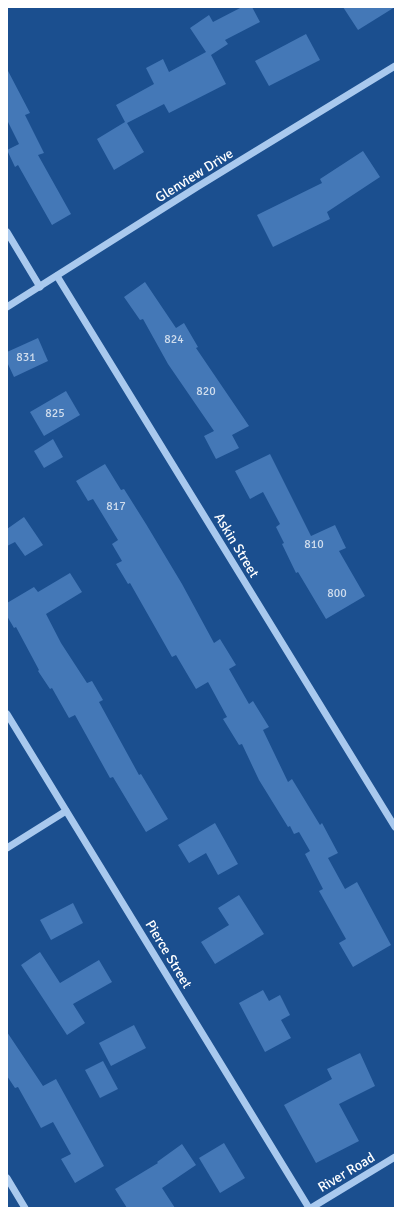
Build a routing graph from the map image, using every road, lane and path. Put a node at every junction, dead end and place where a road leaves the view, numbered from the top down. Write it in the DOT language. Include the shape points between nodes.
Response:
graph roads {
  1 [pos="395,66"];
  2 [pos="7,232"];
  3 [pos="57,276"];
  4 [pos="40,287"];
  5 [pos="7,307"];
  6 [pos="7,714"];
  7 [pos="66,811"];
  8 [pos="395,827"];
  9 [pos="7,848"];
  10 [pos="395,1157"];
  11 [pos="7,1178"];
  12 [pos="25,1208"];
  13 [pos="310,1208"];
  1 -- 3 [label="street, Glenview Drive"];
  2 -- 4 [label="street"];
  3 -- 4 [label="street, Glenview Drive"];
  3 -- 8 [label="street, Askin Street"];
  4 -- 5 [label="street, Glenview Drive"];
  6 -- 7 [label="street, Pierce Street"];
  7 -- 9 [label="street"];
  7 -- 13 [label="street, Pierce Street"];
  10 -- 13 [label="street, River Road"];
  11 -- 12 [label="street"];
}
